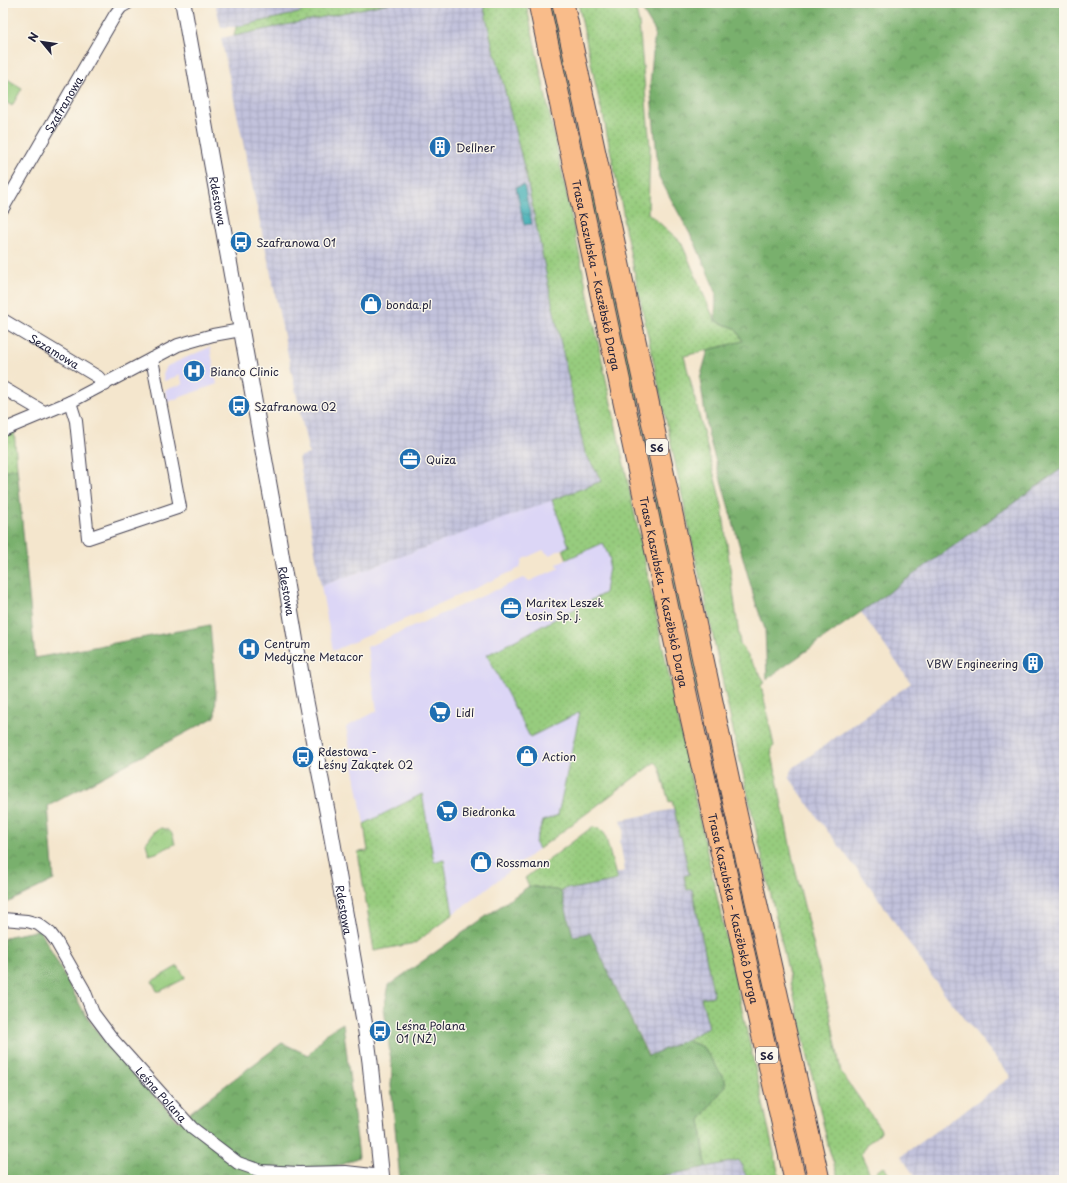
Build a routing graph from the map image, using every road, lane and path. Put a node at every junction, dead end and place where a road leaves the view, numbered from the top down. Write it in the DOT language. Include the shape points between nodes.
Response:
graph roads {
  1 [pos="128,3"];
  2 [pos="183,3"];
  3 [pos="539,3"];
  4 [pos="563,3"];
  5 [pos="3,208"];
  6 [pos="3,320"];
  7 [pos="241,330"];
  8 [pos="152,359"];
  9 [pos="104,385"];
  10 [pos="3,388"];
  11 [pos="70,402"];
  12 [pos="44,412"];
  13 [pos="3,430"];
  14 [pos="3,918"];
  15 [pos="804,1114"];
  16 [pos="382,1178"];
  17 [pos="795,1180"];
  18 [pos="819,1180"];
  19 [pos="832,1180"];
  1 -- 5 [label="street, Szafranowa" via="115,15"];
  2 -- 7 [label="street, Rdestowa"];
  3 -- 17 [label="highway, Trasa Kaszubska – Kaszëbskô Darga / S6" via="693,725"];
  4 -- 15 [label="highway, Trasa Kaszubska – Kaszëbskô Darga / S6" via="728,778"];
  6 -- 9 [label="street, Sezamowa" via="98,377"];
  7 -- 8 [label="street" via="178,345"];
  7 -- 16 [label="street, Rdestowa" via="366,1032"];
  8 -- 9 [label="street"];
  8 -- 11 [label="street" via="180,506 88,538 76,421"];
  9 -- 11 [label="street"];
  10 -- 12 [label="street"];
  11 -- 12 [label="street"];
  12 -- 13 [label="street"];
  14 -- 16 [label="street, Leśna Polana" via="38,924 50,933 84,990 93,1013 114,1041 192,1128 238,1163 261,1171 346,1172"];
  15 -- 18 [label="highway, Trasa Kaszubska – Kaszëbskô Darga / S6"];
  15 -- 19 [label="highway"];
}
